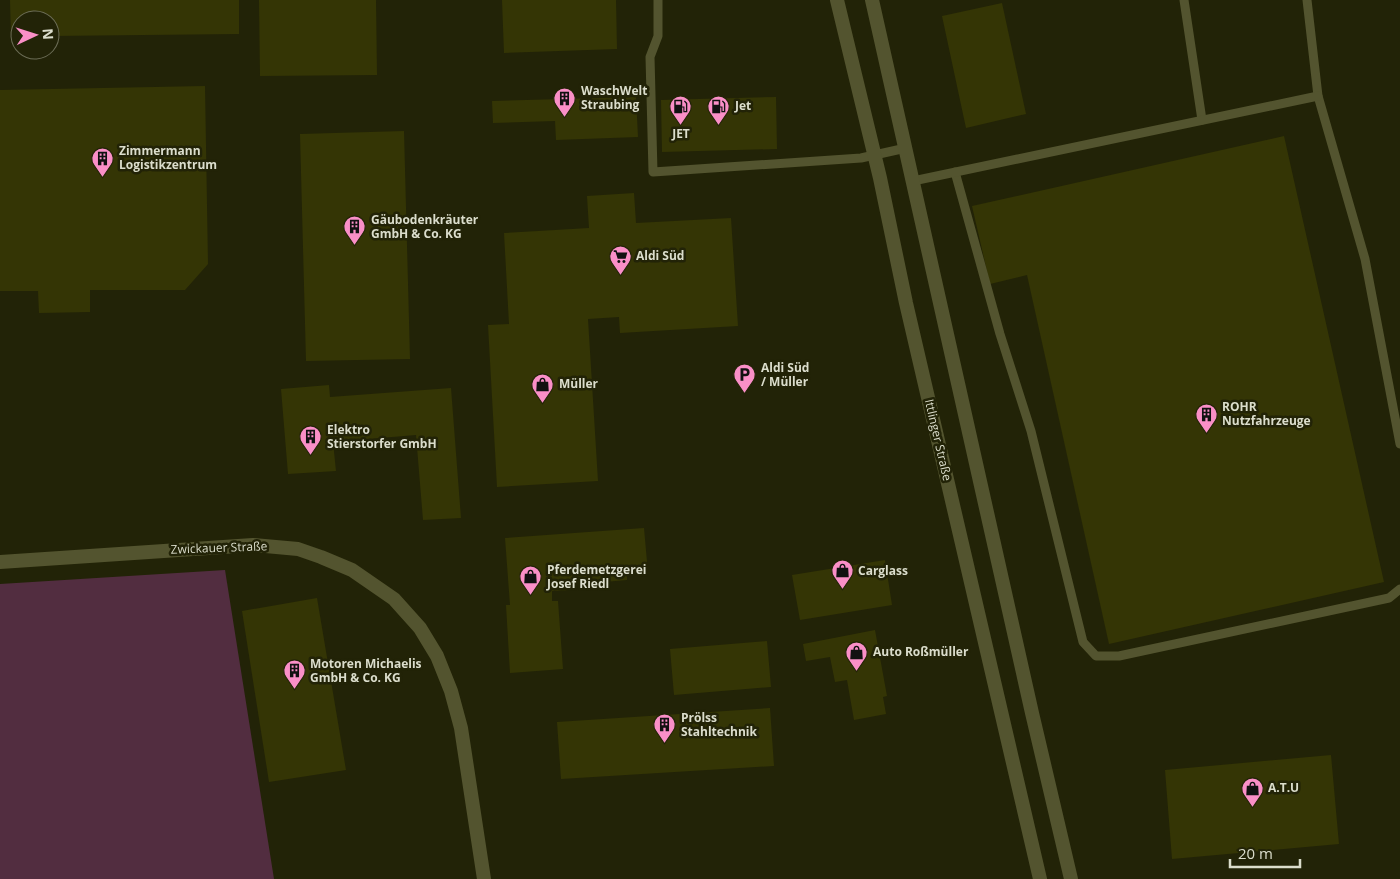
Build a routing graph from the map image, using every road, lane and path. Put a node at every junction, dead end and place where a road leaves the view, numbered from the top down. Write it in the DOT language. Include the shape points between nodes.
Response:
graph roads {
  1 [pos="658,0"];
  2 [pos="837,0"];
  3 [pos="872,0"];
  4 [pos="1184,0"];
  5 [pos="1307,0"];
  6 [pos="1318,96"];
  7 [pos="1202,120"];
  8 [pos="906,148"];
  9 [pos="875,155"];
  10 [pos="955,172"];
  11 [pos="913,181"];
  12 [pos="1400,444"];
  13 [pos="0,562"];
  14 [pos="1400,590"];
  15 [pos="484,879"];
  16 [pos="1040,879"];
  17 [pos="1071,879"];
  1 -- 9 [label="lane" via="658,36 650,57 653,172"];
  2 -- 9 [label="street, Ittlinger Straße"];
  3 -- 8 [label="street"];
  4 -- 7 [label="lane"];
  5 -- 6 [label="lane"];
  6 -- 7 [label="lane"];
  6 -- 12 [label="lane" via="1365,259"];
  7 -- 10 [label="lane"];
  8 -- 9 [label="lane"];
  8 -- 11 [label="street"];
  9 -- 16 [label="street, Ittlinger Straße" via="906,303"];
  10 -- 11 [label="lane"];
  10 -- 14 [label="lane" via="1031,431 1083,642 1096,656 1119,656 1389,598"];
  11 -- 17 [label="street"];
  13 -- 15 [label="street, Zwickauer Straße" via="253,545 298,549 352,570 394,599 420,628 437,656 462,728"];
}
